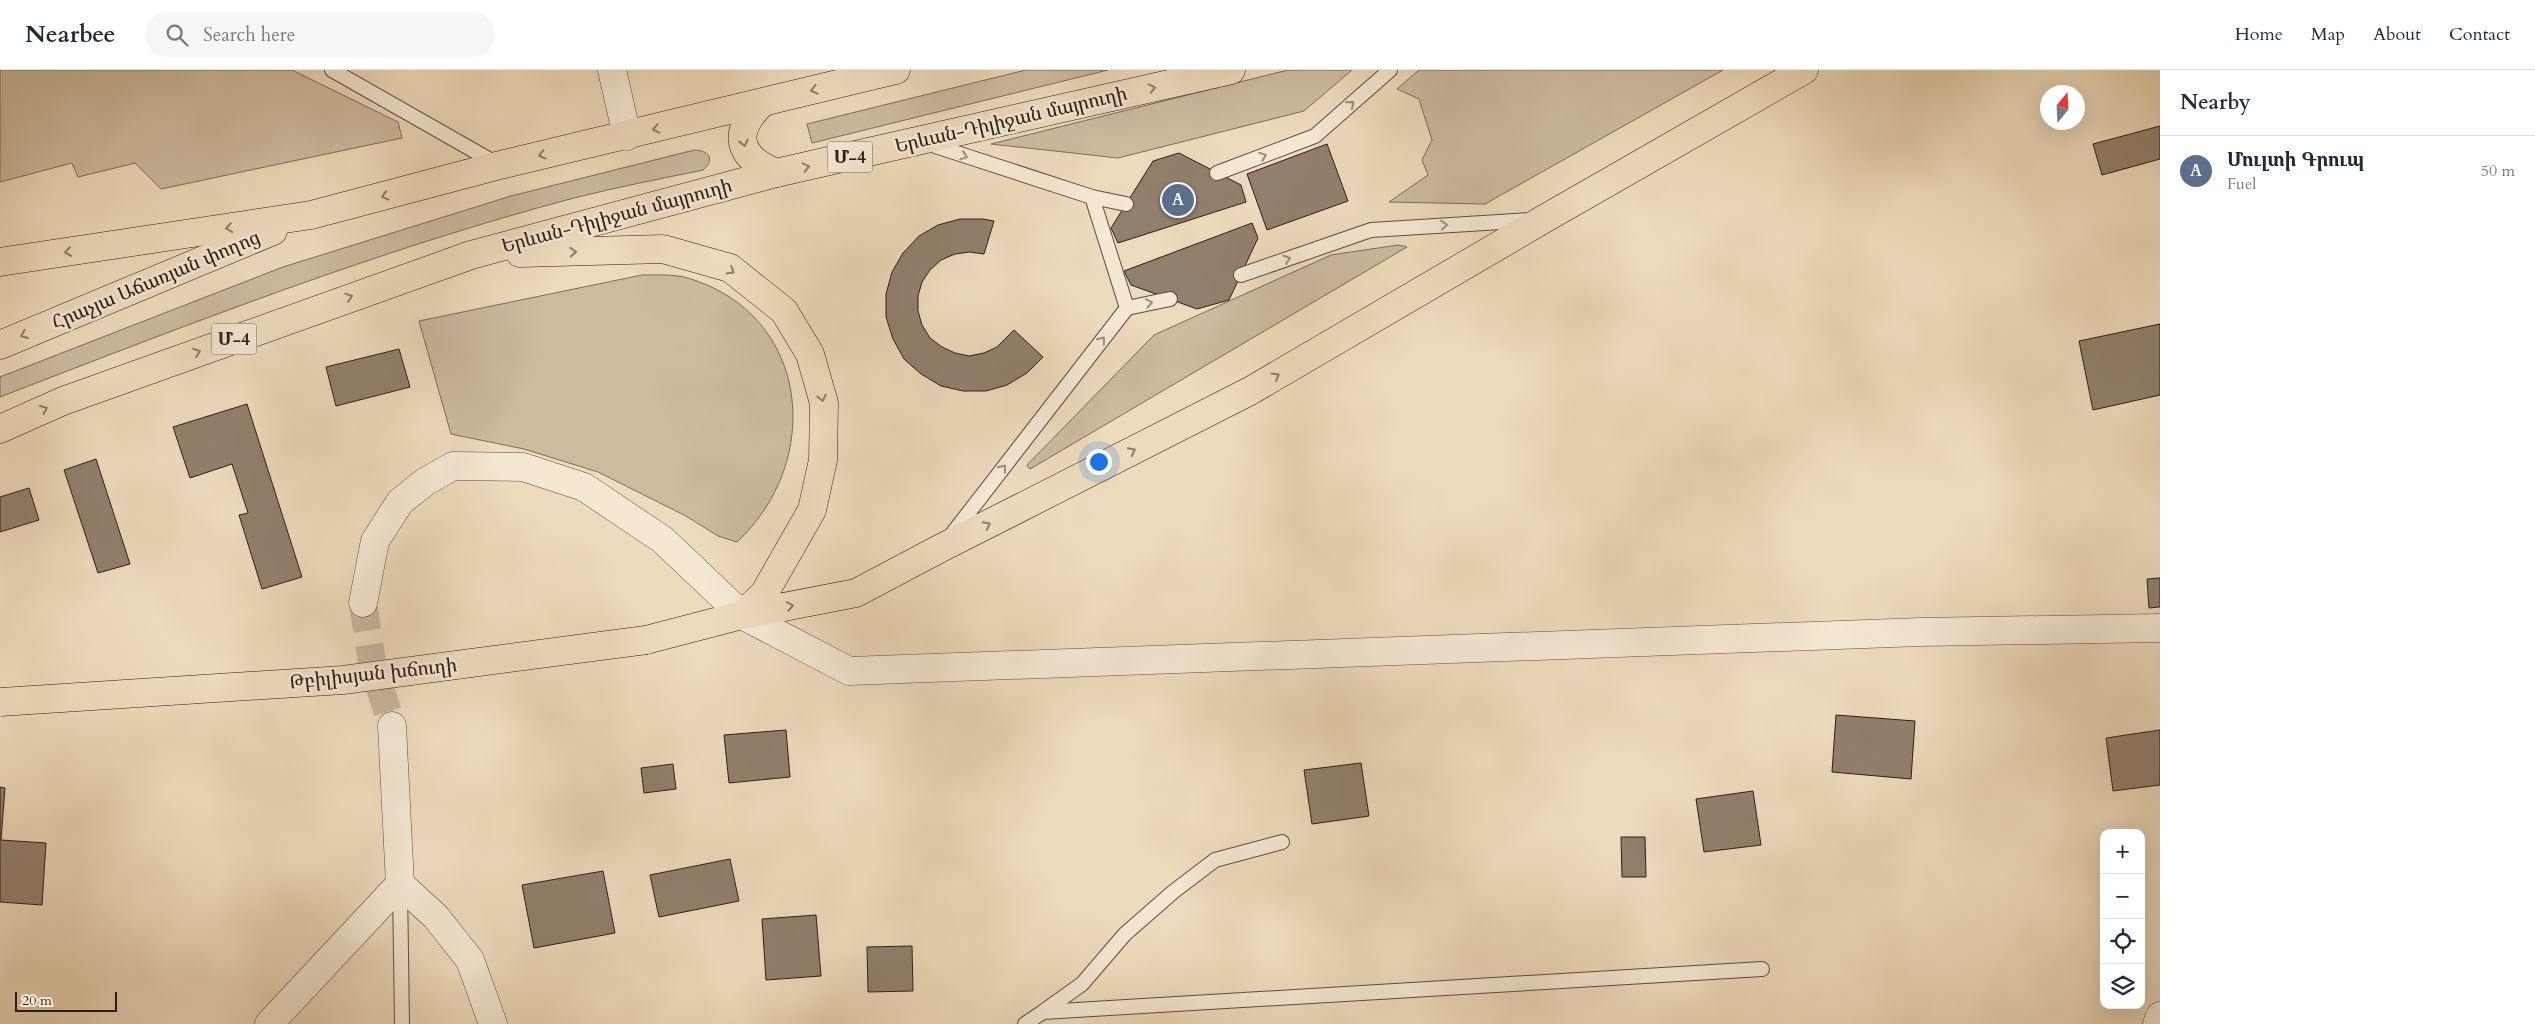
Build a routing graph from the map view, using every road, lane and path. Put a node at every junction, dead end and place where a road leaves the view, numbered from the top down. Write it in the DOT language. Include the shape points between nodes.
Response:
graph roads {
  1 [pos="332,70"];
  2 [pos="612,70"];
  3 [pos="896,70"];
  4 [pos="1231,70"];
  5 [pos="1390,70"];
  6 [pos="1804,70"];
  7 [pos="762,103"];
  8 [pos="627,136"];
  9 [pos="918,141"];
  10 [pos="500,166"];
  11 [pos="1218,173"];
  12 [pos="776,174"];
  13 [pos="1092,197"];
  14 [pos="1126,204"];
  15 [pos="312,215"];
  16 [pos="1544,219"];
  17 [pos="472,255"];
  18 [pos="0,262"];
  19 [pos="1241,275"];
  20 [pos="1170,299"];
  21 [pos="1127,308"];
  22 [pos="0,345"];
  23 [pos="0,429"];
  24 [pos="941,548"];
  25 [pos="363,603"];
  26 [pos="742,615"];
  27 [pos="2160,628"];
  28 [pos="0,702"];
  29 [pos="392,726"];
  30 [pos="1282,842"];
  31 [pos="400,884"];
  32 [pos="1762,969"];
  33 [pos="1043,1012"];
  34 [pos="2160,1016"];
  35 [pos="269,1024"];
  36 [pos="402,1024"];
  37 [pos="493,1024"];
  38 [pos="1025,1024"];
  39 [pos="2157,1024"];
  1 -- 10 [label="lane"];
  2 -- 8 [label="street"];
  3 -- 7 [label="main road, one-way"];
  9 -- 4 [label="main road, Երևան-Դիլիջան մայրուղի / Մ-4, one-way"];
  11 -- 5 [label="lane, one-way" via="1314,136"];
  6 -- 16 [label="main road, Թբիլիսյան խճուղի"];
  7 -- 8 [label="main road, one-way"];
  7 -- 12 [label="main road, one-way" via="745,123 743,145 755,162"];
  8 -- 10 [label="main road, one-way"];
  12 -- 9 [label="main road, Երևան-Դիլիջան մայրուղի / Մ-4, one-way"];
  9 -- 13 [label="lane, one-way"];
  10 -- 15 [label="main road, one-way"];
  12 -- 17 [label="main road, Երևան-Դիլիջան մայրուղի / Մ-4"];
  13 -- 14 [label="lane"];
  13 -- 21 [label="lane"];
  15 -- 18 [label="main road, one-way"];
  15 -- 22 [label="main road, Հրաչյա Աճառյան փողոց, one-way"];
  19 -- 16 [label="lane, one-way" via="1371,230"];
  24 -- 16 [label="main road, Թբիլիսյան խճուղի, one-way" via="1250,391"];
  23 -- 17 [label="main road, Մ-4, one-way" via="63,401"];
  17 -- 26 [label="main road, one-way" via="663,249 730,268 784,311 810,354 824,403 823,460 812,510 764,594"];
  21 -- 20 [label="lane, one-way"];
  24 -- 21 [label="lane, one-way"];
  26 -- 24 [label="main road, Թբիլիսյան խճուղի, one-way" via="856,593"];
  25 -- 26 [label="street" via="375,541 400,502 453,466 522,468 584,487 664,540"];
  26 -- 27 [label="street" via="849,671 1910,632"];
  26 -- 28 [label="main road, Թբիլիսյան խճուղի, bridge" via="646,640 343,680"];
  29 -- 31 [label="street"];
  30 -- 33 [label="lane" via="1215,860 1125,934 1082,984"];
  31 -- 35 [label="street"];
  31 -- 36 [label="lane"];
  31 -- 37 [label="street" via="436,917 470,960"];
  32 -- 33 [label="lane"];
  33 -- 38 [label="lane"];
  34 -- 39 [label="street"];
}
